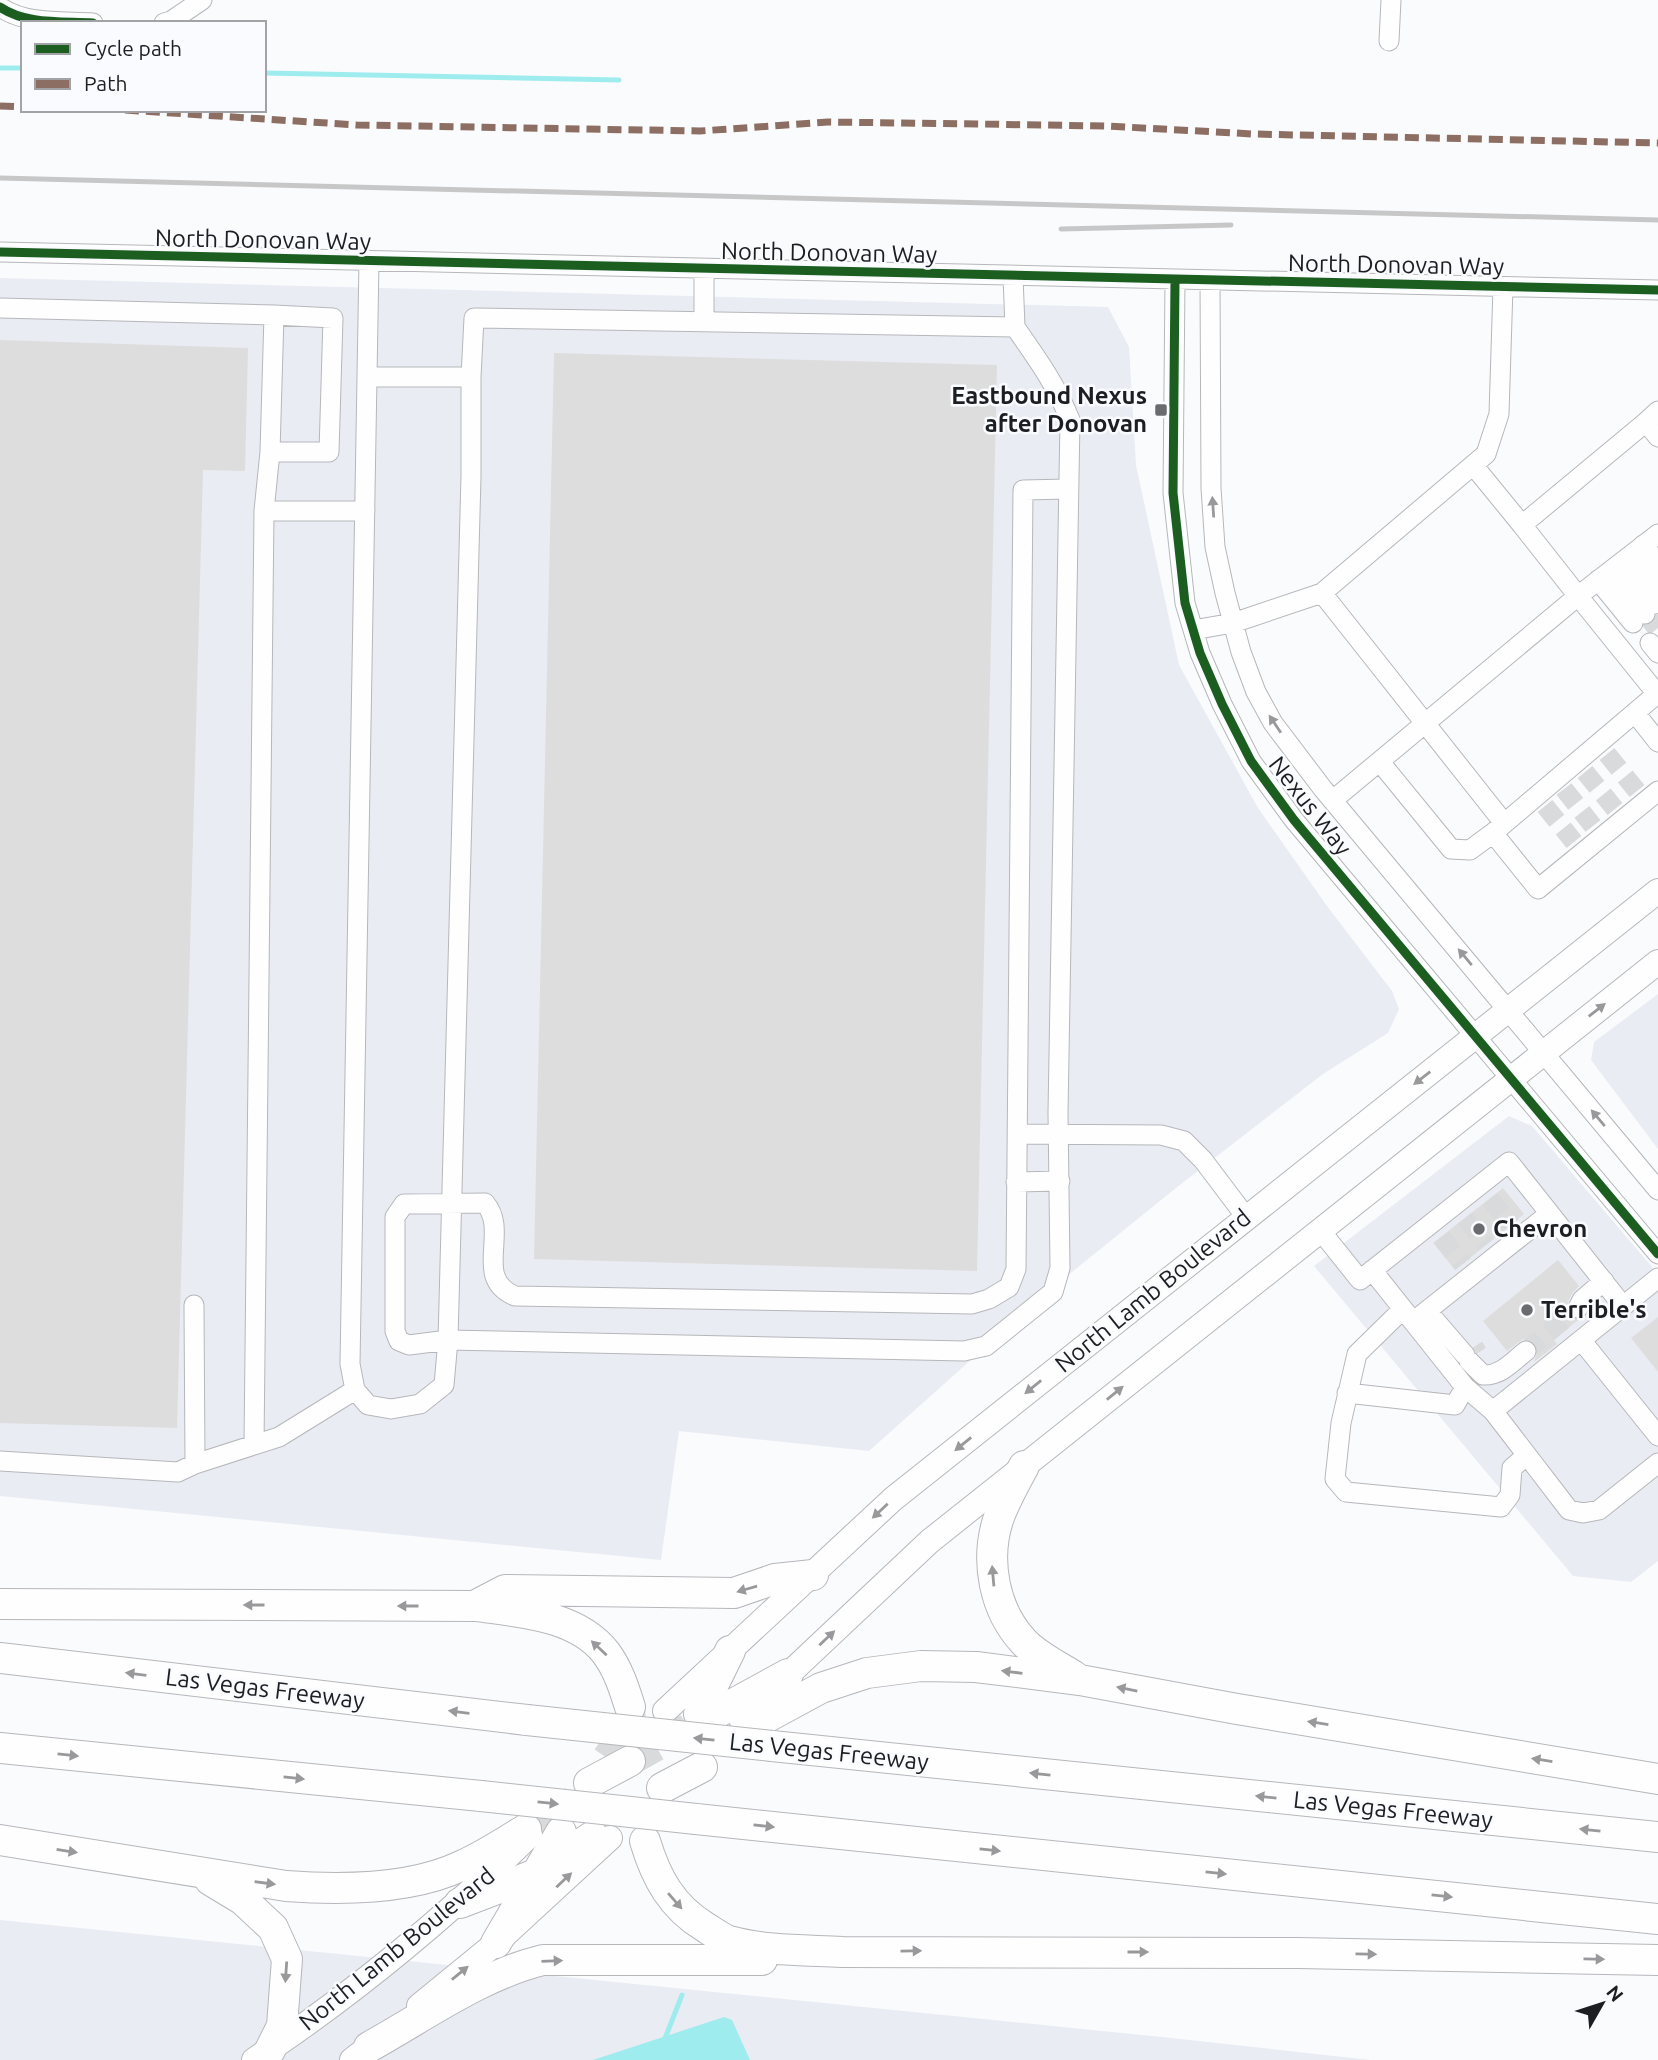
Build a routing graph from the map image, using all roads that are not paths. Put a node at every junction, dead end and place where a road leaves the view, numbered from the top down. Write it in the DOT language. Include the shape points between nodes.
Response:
graph roads {
  1 [pos="202,0"];
  2 [pos="1391,0"];
  3 [pos="0,7"];
  4 [pos="63,21"];
  5 [pos="171,21"];
  6 [pos="1389,41"];
  7 [pos="0,252"];
  8 [pos="369,261"];
  9 [pos="704,269"];
  10 [pos="1013,276"];
  11 [pos="1175,280"];
  12 [pos="1210,281"];
  13 [pos="1503,287"];
  14 [pos="1658,290"];
  15 [pos="0,308"];
  16 [pos="274,315"];
  17 [pos="704,322"];
  18 [pos="1015,327"];
  19 [pos="368,377"];
  20 [pos="471,377"];
  21 [pos="1654,424"];
  22 [pos="271,452"];
  23 [pos="1473,465"];
  24 [pos="1068,489"];
  25 [pos="264,511"];
  26 [pos="365,511"];
  27 [pos="1522,525"];
  28 [pos="1635,552"];
  29 [pos="1658,563"];
  30 [pos="1322,593"];
  31 [pos="1578,596"];
  32 [pos="1648,606"];
  33 [pos="1233,623"];
  34 [pos="1193,630"];
  35 [pos="1657,694"];
  36 [pos="1634,713"];
  37 [pos="1424,724"];
  38 [pos="1658,742"];
  39 [pos="1380,762"];
  40 [pos="1647,795"];
  41 [pos="1333,800"];
  42 [pos="1498,828"];
  43 [pos="1658,891"];
  44 [pos="1658,962"];
  45 [pos="1508,1009"];
  46 [pos="1476,1035"];
  47 [pos="1544,1052"];
  48 [pos="1512,1078"];
  49 [pos="1017,1134"];
  50 [pos="1059,1134"];
  51 [pos="1016,1181"];
  52 [pos="1060,1181"];
  53 [pos="1658,1190"];
  54 [pos="452,1204"];
  55 [pos="1549,1214"];
  56 [pos="1246,1217"];
  57 [pos="1320,1230"];
  58 [pos="1658,1254"];
  59 [pos="1372,1270"];
  60 [pos="1658,1278"];
  61 [pos="1604,1281"];
  62 [pos="194,1305"];
  63 [pos="1623,1306"];
  64 [pos="1578,1308"];
  65 [pos="1421,1311"];
  66 [pos="448,1340"];
  67 [pos="1581,1340"];
  68 [pos="1525,1351"];
  69 [pos="1465,1387"];
  70 [pos="355,1390"];
  71 [pos="1347,1393"];
  72 [pos="1493,1411"];
  73 [pos="1658,1436"];
  74 [pos="254,1445"];
  75 [pos="1526,1456"];
  76 [pos="0,1461"];
  77 [pos="1658,1463"];
  78 [pos="195,1464"];
  79 [pos="1024,1466"];
  80 [pos="813,1574"];
  81 [pos="0,1605"];
  82 [pos="476,1606"];
  83 [pos="730,1651"];
  84 [pos="0,1658"];
  85 [pos="788,1674"];
  86 [pos="1080,1680"];
  87 [pos="630,1707"];
  88 [pos="665,1711"];
  89 [pos="737,1723"];
  90 [pos="0,1748"];
  91 [pos="617,1759"];
  92 [pos="1658,1779"];
  93 [pos="589,1783"];
  94 [pos="541,1831"];
  95 [pos="602,1837"];
  96 [pos="1658,1837"];
  97 [pos="0,1840"];
  98 [pos="645,1841"];
  99 [pos="197,1873"];
  100 [pos="536,1874"];
  101 [pos="460,1903"];
  102 [pos="1658,1919"];
  103 [pos="496,1943"];
  104 [pos="842,1952"];
  105 [pos="1658,1960"];
  106 [pos="361,2054"];
  107 [pos="262,2055"];
  1 -- 5 [label="street"];
  2 -- 6 [label="street"];
  3 -- 4 [label="street" via="10,14"];
  7 -- 8 [label="street, North Donovan Way"];
  8 -- 9 [label="street, North Donovan Way"];
  8 -- 19 [label="street"];
  9 -- 10 [label="street, North Donovan Way"];
  9 -- 17 [label="street"];
  10 -- 11 [label="street, North Donovan Way"];
  10 -- 18 [label="street"];
  11 -- 12 [label="street, North Donovan Way"];
  11 -- 34 [label="street, Nexus Way" via="1173,493 1185,603"];
  12 -- 13 [label="street, North Donovan Way"];
  33 -- 12 [label="street, Nexus Way, one-way" via="1215,547 1211,488"];
  13 -- 14 [label="street, North Donovan Way"];
  13 -- 23 [label="street" via="1499,414 1486,454"];
  15 -- 16 [label="street"];
  16 -- 22 [label="street"];
  16 -- 22 [label="street" via="333,318 329,452"];
  17 -- 18 [label="street"];
  17 -- 20 [label="street" via="474,317"];
  18 -- 24 [label="street" via="1061,396 1070,420"];
  19 -- 20 [label="street"];
  19 -- 26 [label="street"];
  20 -- 54 [label="street"];
  21 -- 27 [label="street"];
  22 -- 25 [label="street"];
  23 -- 27 [label="street"];
  23 -- 30 [label="street"];
  24 -- 49 [label="street" via="1023,490"];
  24 -- 50 [label="street"];
  25 -- 26 [label="street"];
  25 -- 74 [label="street"];
  26 -- 70 [label="street" via="350,1364"];
  27 -- 31 [label="street"];
  28 -- 29 [label="street"];
  28 -- 31 [label="street"];
  28 -- 32 [label="street"];
  28 -- 32 [label="street"];
  30 -- 33 [label="street"];
  30 -- 37 [label="street"];
  31 -- 35 [label="street"];
  31 -- 37 [label="street"];
  33 -- 34 [label="street"];
  41 -- 33 [label="street, Nexus Way, one-way" via="1273,723 1256,692"];
  34 -- 46 [label="street, Nexus Way" via="1199,653 1251,761 1294,820"];
  35 -- 36 [label="street"];
  36 -- 38 [label="street"];
  36 -- 42 [label="street" via="1581,767"];
  37 -- 39 [label="street"];
  37 -- 42 [label="street"];
  39 -- 41 [label="street"];
  39 -- 42 [label="street" via="1451,849 1470,850"];
  40 -- 42 [label="street" via="1578,847 1538,889"];
  45 -- 41 [label="street, Nexus Way, one-way"];
  43 -- 45 [label="main road, North Lamb Boulevard"];
  47 -- 44 [label="main road, one-way"];
  45 -- 46 [label="main road, North Lamb Boulevard"];
  45 -- 47 [label="street, Nexus Way"];
  46 -- 48 [label="street, Nexus Way"];
  46 -- 56 [label="main road, North Lamb Boulevard, one-way"];
  47 -- 48 [label="main road"];
  53 -- 47 [label="street, Nexus Way, one-way"];
  48 -- 57 [label="main road"];
  48 -- 58 [label="street, Nexus Way"];
  49 -- 50 [label="street"];
  49 -- 51 [label="street"];
  50 -- 52 [label="street"];
  50 -- 56 [label="street" via="1161,1135 1184,1141"];
  51 -- 52 [label="street"];
  51 -- 54 [label="street" via="1016,1269 1009,1287 972,1304 515,1296 494,1281 493,1212 485,1203"];
  52 -- 66 [label="street" via="1060,1268 1053,1292 986,1346 964,1351"];
  54 -- 66 [label="street"];
  54 -- 66 [label="street" via="404,1204 395,1217 398,1341 409,1345"];
  55 -- 59 [label="street" via="1509,1163 1484,1192 1437,1230"];
  55 -- 61 [label="street"];
  55 -- 65 [label="street" via="1515,1231"];
  56 -- 80 [label="main road, North Lamb Boulevard, one-way" via="893,1499"];
  57 -- 59 [label="street" via="1360,1280"];
  79 -- 57 [label="main road, one-way"];
  59 -- 65 [label="street"];
  60 -- 63 [label="street"];
  61 -- 63 [label="street"];
  61 -- 64 [label="street"];
  62 -- 78 [label="street"];
  63 -- 67 [label="street"];
  65 -- 68 [label="street" via="1487,1364 1508,1365"];
  65 -- 69 [label="street"];
  65 -- 71 [label="street" via="1357,1354"];
  66 -- 70 [label="street" via="444,1385 421,1404 391,1409 368,1405"];
  67 -- 72 [label="street"];
  67 -- 73 [label="street"];
  69 -- 71 [label="street" via="1455,1405"];
  69 -- 72 [label="street"];
  70 -- 74 [label="street" via="279,1437"];
  71 -- 75 [label="street" via="1335,1479 1346,1492 1502,1507 1510,1495 1512,1468"];
  72 -- 75 [label="street"];
  74 -- 78 [label="street"];
  75 -- 77 [label="street" via="1569,1510 1583,1513 1599,1510"];
  76 -- 78 [label="street" via="178,1472"];
  85 -- 79 [label="main road, one-way" via="930,1541"];
  86 -- 79 [label="highway, one-way" via="1025,1643 994,1588 992,1559 998,1520"];
  80 -- 82 [label="highway, one-way" via="775,1579 734,1593 505,1590"];
  80 -- 83 [label="main road, North Lamb Boulevard"];
  82 -- 81 [label="highway, one-way"];
  87 -- 82 [label="highway, one-way" via="605,1651 578,1630 547,1616"];
  83 -- 88 [label="main road, North Lamb Boulevard"];
  83 -- 89 [label="highway"];
  89 -- 84 [label="highway, Las Vegas Freeway, one-way, bridge" via="527,1720"];
  85 -- 89 [label="highway"];
  86 -- 89 [label="highway, one-way" via="976,1667 880,1671 821,1688"];
  92 -- 86 [label="highway, one-way"];
  96 -- 89 [label="highway, Las Vegas Freeway, one-way"];
  90 -- 102 [label="highway, one-way, bridge"];
  91 -- 93 [label="highway"];
  99 -- 94 [label="highway, one-way" via="332,1889 408,1881 458,1868"];
  94 -- 100 [label="highway"];
  94 -- 101 [label="main road, North Lamb Boulevard"];
  95 -- 100 [label="highway"];
  103 -- 95 [label="main road, one-way"];
  97 -- 99 [label="highway, one-way"];
  98 -- 104 [label="highway, one-way" via="666,1892 688,1917 726,1940 767,1948"];
  99 -- 107 [label="highway, one-way" via="243,1900 273,1928 287,1959 282,2026"];
  100 -- 101 [label="highway"];
  100 -- 103 [label="highway"];
  101 -- 107 [label="main road, North Lamb Boulevard"];
  106 -- 103 [label="main road, one-way"];
  104 -- 105 [label="highway, one-way"];
  106 -- 104 [label="highway, one-way" via="487,1980 543,1960 764,1960"];
}
